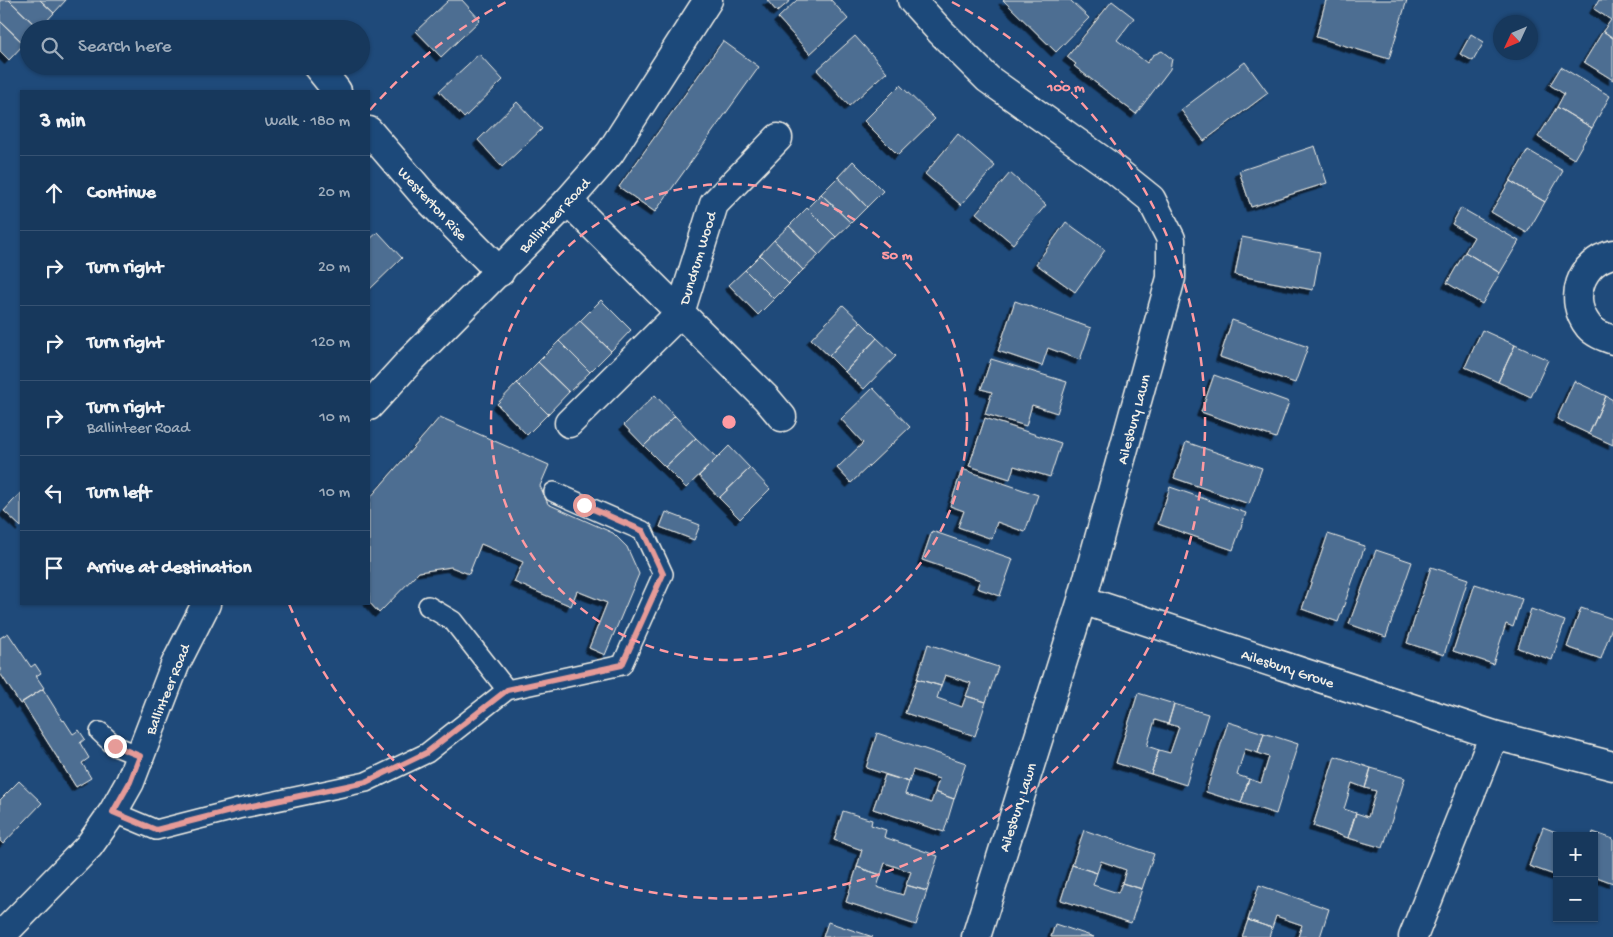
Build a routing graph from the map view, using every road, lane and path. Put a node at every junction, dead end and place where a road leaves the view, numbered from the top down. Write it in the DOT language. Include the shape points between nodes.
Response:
graph roads {
  1 [pos="708,0"];
  2 [pos="912,0"];
  3 [pos="324,75"];
  4 [pos="336,90"];
  5 [pos="370,132"];
  6 [pos="778,138"];
  7 [pos="568,202"];
  8 [pos="1613,254"];
  9 [pos="500,272"];
  10 [pos="680,314"];
  11 [pos="1613,340"];
  12 [pos="370,403"];
  13 [pos="782,417"];
  14 [pos="569,423"];
  15 [pos="554,492"];
  16 [pos="1082,600"];
  17 [pos="205,605"];
  18 [pos="428,606"];
  19 [pos="507,690"];
  20 [pos="100,732"];
  21 [pos="1494,736"];
  22 [pos="140,756"];
  23 [pos="1613,766"];
  24 [pos="113,812"];
  25 [pos="0,937"];
  26 [pos="976,937"];
  27 [pos="1413,937"];
  1 -- 7 [label="street, Ballinteer Road" via="610,153"];
  2 -- 16 [label="street, Ailesbury Lawn" via="988,79 1151,199 1171,239 1171,278"];
  3 -- 4 [label="street"];
  5 -- 9 [label="street, Westerton Rise" via="423,194"];
  6 -- 10 [label="street, Dundrum Wood" via="714,204"];
  7 -- 9 [label="street, Ballinteer Road"];
  7 -- 10 [label="street, Dundrum Wood"];
  8 -- 11 [label="street" via="1591,265 1582,278 1578,293 1579,308 1590,327"];
  9 -- 12 [label="street, Ballinteer Road"];
  10 -- 13 [label="street, Dundrum Wood"];
  10 -- 14 [label="street, Dundrum Wood"];
  15 -- 19 [label="lane" via="643,531 663,574 622,665"];
  16 -- 21 [label="street, Ailesbury Grove"];
  16 -- 26 [label="street, Ailesbury Lawn"];
  17 -- 22 [label="street, Ballinteer Road" via="175,665"];
  18 -- 19 [label="lane" via="453,621"];
  19 -- 24 [label="lane" via="426,753 366,782 156,830"];
  20 -- 22 [label="lane" via="115,746"];
  21 -- 23 [label="street, Ailesbury Grove"];
  21 -- 27 [label="street"];
  22 -- 24 [label="street, Ballinteer Road"];
  24 -- 25 [label="street, Ballinteer Road" via="89,846"];
}
